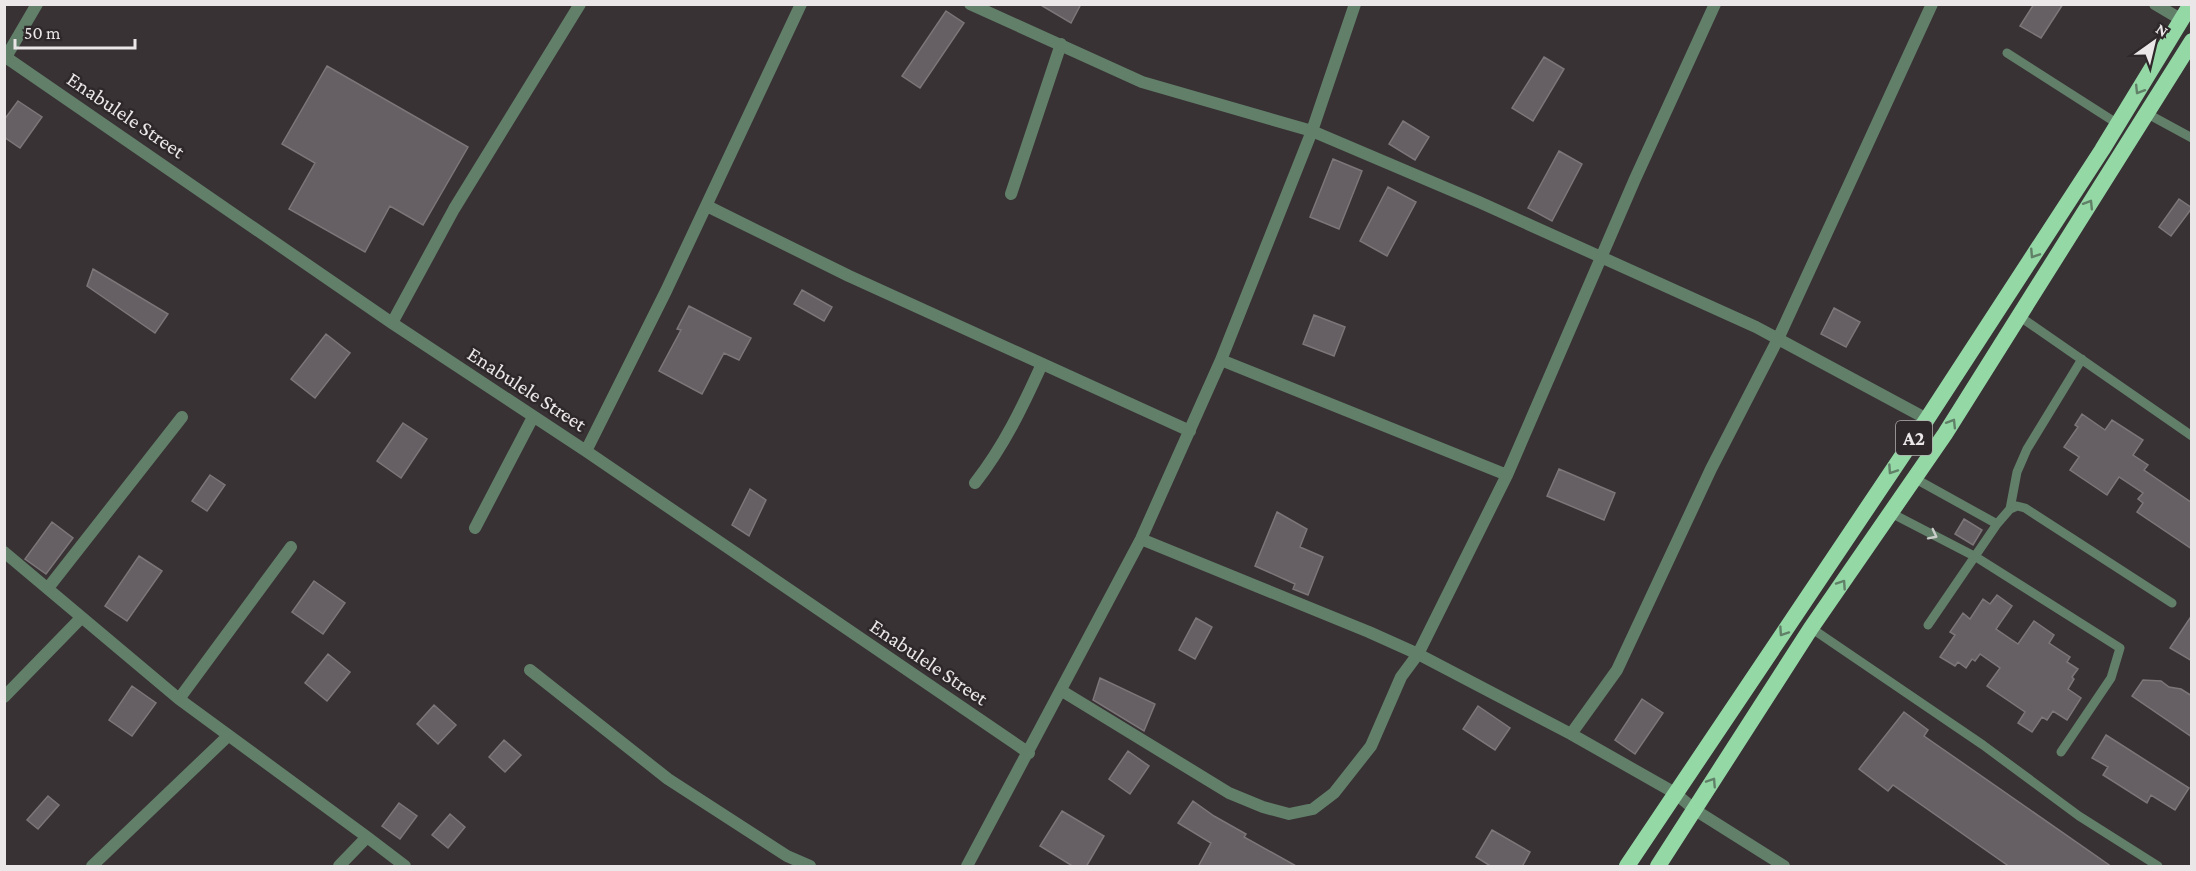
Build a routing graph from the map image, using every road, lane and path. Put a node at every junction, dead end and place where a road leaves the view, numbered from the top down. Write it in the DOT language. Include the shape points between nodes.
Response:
graph roads {
  1 [pos="37,4"];
  2 [pos="580,4"];
  3 [pos="801,4"];
  4 [pos="970,4"];
  5 [pos="1355,4"];
  6 [pos="1715,4"];
  7 [pos="1932,4"];
  8 [pos="2155,4"];
  9 [pos="2191,4"];
  10 [pos="2182,20"];
  11 [pos="2192,41"];
  12 [pos="1061,44"];
  13 [pos="2007,53"];
  14 [pos="5,56"];
  15 [pos="2146,113"];
  16 [pos="2118,124"];
  17 [pos="1312,131"];
  18 [pos="2192,138"];
  19 [pos="1011,194"];
  20 [pos="707,206"];
  21 [pos="1601,255"];
  22 [pos="2019,316"];
  23 [pos="392,323"];
  24 [pos="1778,339"];
  25 [pos="2082,359"];
  26 [pos="1221,360"];
  27 [pos="1042,364"];
  28 [pos="182,417"];
  29 [pos="533,417"];
  30 [pos="1927,419"];
  31 [pos="1190,431"];
  32 [pos="2192,436"];
  33 [pos="586,451"];
  34 [pos="1507,475"];
  35 [pos="1914,478"];
  36 [pos="975,483"];
  37 [pos="2010,509"];
  38 [pos="1891,513"];
  39 [pos="1997,524"];
  40 [pos="475,528"];
  41 [pos="1142,539"];
  42 [pos="291,548"];
  43 [pos="4,552"];
  44 [pos="1976,557"];
  45 [pos="48,588"];
  46 [pos="2172,603"];
  47 [pos="81,618"];
  48 [pos="1928,626"];
  49 [pos="1811,628"];
  50 [pos="1418,654"];
  51 [pos="530,670"];
  52 [pos="1062,691"];
  53 [pos="4,697"];
  54 [pos="179,699"];
  55 [pos="1571,734"];
  56 [pos="228,736"];
  57 [pos="2061,752"];
  58 [pos="1029,753"];
  59 [pos="1675,793"];
  60 [pos="1695,810"];
  61 [pos="367,837"];
  62 [pos="92,867"];
  63 [pos="339,867"];
  64 [pos="405,867"];
  65 [pos="810,867"];
  66 [pos="967,867"];
  67 [pos="1627,867"];
  68 [pos="1658,867"];
  69 [pos="1784,867"];
  70 [pos="2158,867"];
  1 -- 14 [label="street"];
  2 -- 23 [label="street" via="454,208"];
  3 -- 20 [label="street"];
  4 -- 12 [label="street"];
  5 -- 17 [label="street"];
  6 -- 21 [label="street"];
  7 -- 24 [label="street"];
  8 -- 10 [label="street"];
  9 -- 10 [label="highway, A2"];
  10 -- 16 [label="highway, A2, one-way"];
  11 -- 15 [label="highway, A2"];
  12 -- 17 [label="street" via="1142,82"];
  12 -- 19 [label="street"];
  13 -- 16 [label="lane"];
  14 -- 23 [label="street, Enabulele Street"];
  15 -- 18 [label="lane"];
  22 -- 15 [label="highway, A2, one-way"];
  16 -- 30 [label="highway, A2, one-way"];
  17 -- 21 [label="street"];
  17 -- 26 [label="street"];
  20 -- 27 [label="street"];
  20 -- 33 [label="street"];
  21 -- 24 [label="street"];
  21 -- 34 [label="street"];
  22 -- 25 [label="lane"];
  35 -- 22 [label="highway, A2, one-way"];
  23 -- 29 [label="street, Enabulele Street"];
  24 -- 30 [label="street"];
  24 -- 55 [label="street" via="1711,469 1617,669"];
  25 -- 32 [label="lane"];
  25 -- 37 [label="lane" via="2027,449 2017,472"];
  26 -- 31 [label="street"];
  26 -- 34 [label="street"];
  27 -- 31 [label="street"];
  27 -- 36 [label="street" via="1012,428"];
  28 -- 45 [label="street"];
  29 -- 33 [label="street, Enabulele Street"];
  29 -- 40 [label="street"];
  30 -- 59 [label="highway, A2, one-way"];
  31 -- 41 [label="street"];
  33 -- 58 [label="street, Enabulele Street"];
  34 -- 50 [label="street"];
  35 -- 38 [label="highway, A2"];
  35 -- 39 [label="lane"];
  37 -- 39 [label="lane"];
  37 -- 46 [label="lane" via="2025,508"];
  38 -- 44 [label="lane, one-way"];
  49 -- 38 [label="highway, A2, one-way"];
  39 -- 44 [label="lane"];
  41 -- 50 [label="street"];
  41 -- 52 [label="street"];
  42 -- 54 [label="street"];
  43 -- 45 [label="street"];
  44 -- 48 [label="lane"];
  44 -- 57 [label="lane" via="2120,648 2111,678"];
  45 -- 47 [label="street"];
  47 -- 53 [label="street"];
  47 -- 54 [label="street"];
  60 -- 49 [label="highway, A2, one-way"];
  49 -- 70 [label="lane"];
  50 -- 52 [label="street" via="1401,676 1371,746 1335,792 1313,809 1289,814 1229,793"];
  50 -- 55 [label="street"];
  51 -- 65 [label="street" via="668,779"];
  52 -- 58 [label="street"];
  54 -- 56 [label="street"];
  55 -- 59 [label="street"];
  56 -- 61 [label="street"];
  56 -- 62 [label="street"];
  58 -- 66 [label="street"];
  59 -- 60 [label="street"];
  59 -- 67 [label="highway, A2"];
  60 -- 68 [label="highway, A2"];
  60 -- 69 [label="street"];
  61 -- 63 [label="street"];
  61 -- 64 [label="street"];
}
